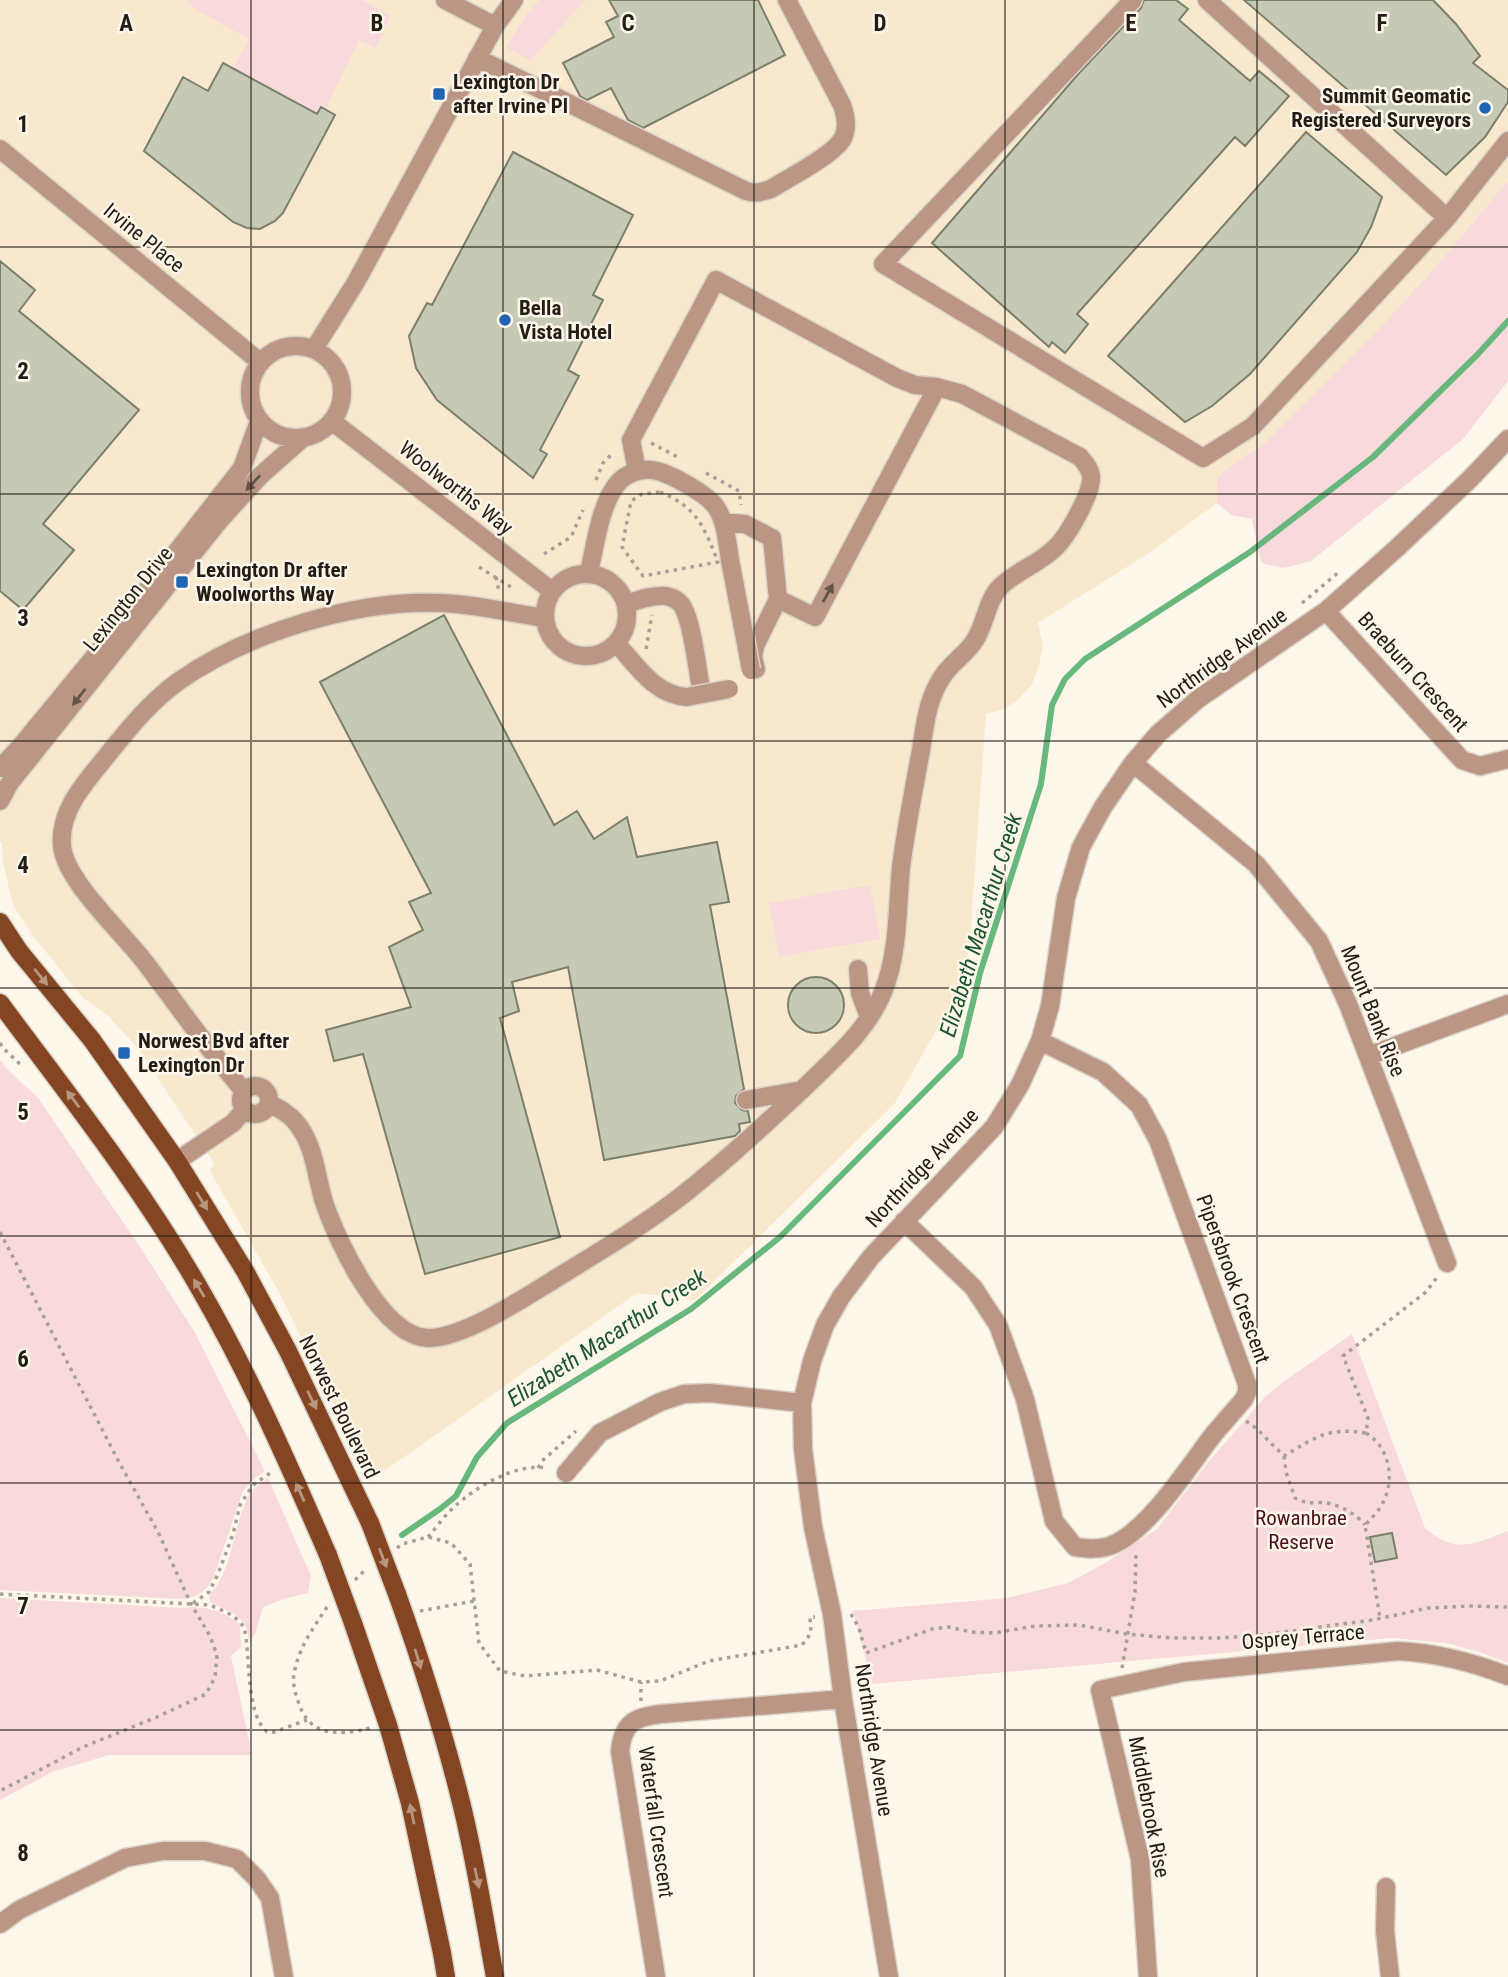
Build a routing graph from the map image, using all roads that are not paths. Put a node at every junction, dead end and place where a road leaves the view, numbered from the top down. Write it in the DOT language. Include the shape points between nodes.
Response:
graph roads {
  1 [pos="445,0"];
  2 [pos="514,0"];
  3 [pos="787,0"];
  4 [pos="1133,0"];
  5 [pos="1206,0"];
  6 [pos="495,26"];
  7 [pos="477,58"];
  8 [pos="1508,141"];
  9 [pos="0,149"];
  10 [pos="1447,218"];
  11 [pos="314,349"];
  12 [pos="260,362"];
  13 [pos="937,387"];
  14 [pos="259,421"];
  15 [pos="333,422"];
  16 [pos="304,438"];
  17 [pos="1508,439"];
  18 [pos="637,471"];
  19 [pos="723,522"];
  20 [pos="589,572"];
  21 [pos="552,591"];
  22 [pos="778,599"];
  23 [pos="627,604"];
  24 [pos="1326,611"];
  25 [pos="545,618"];
  26 [pos="617,644"];
  27 [pos="700,683"];
  28 [pos="729,689"];
  29 [pos="1508,759"];
  30 [pos="1133,763"];
  31 [pos="0,768"];
  32 [pos="0,801"];
  33 [pos="0,922"];
  34 [pos="858,969"];
  35 [pos="0,1003"];
  36 [pos="1508,1004"];
  37 [pos="869,1017"];
  38 [pos="1040,1041"];
  39 [pos="1368,1056"];
  40 [pos="802,1090"];
  41 [pos="244,1091"];
  42 [pos="746,1100"];
  43 [pos="269,1103"];
  44 [pos="244,1110"];
  45 [pos="177,1161"];
  46 [pos="904,1221"];
  47 [pos="1447,1263"];
  48 [pos="802,1403"];
  49 [pos="566,1473"];
  50 [pos="1508,1676"];
  51 [pos="1100,1690"];
  52 [pos="843,1699"];
  53 [pos="1386,1887"];
  54 [pos="0,1924"];
  55 [pos="284,1977"];
  56 [pos="446,1977"];
  57 [pos="495,1977"];
  58 [pos="656,1977"];
  59 [pos="889,1977"];
  60 [pos="1148,1977"];
  61 [pos="1390,1977"];
  1 -- 6 [label="street"];
  2 -- 6 [label="street"];
  3 -- 7 [label="street" via="842,105 846,126 831,152 761,192 746,191"];
  4 -- 10 [label="street" via="884,264 1203,458 1253,426"];
  5 -- 10 [label="street"];
  6 -- 7 [label="street"];
  7 -- 11 [label="street" via="356,282"];
  8 -- 10 [label="street"];
  9 -- 12 [label="street, Irvine Place"];
  11 -- 12 [label="street" via="282,347"];
  11 -- 15 [label="street" via="329,359 341,377 343,400"];
  12 -- 14 [label="street" via="250,385 251,404"];
  13 -- 18 [label="street" via="897,378 716,280 631,440"];
  22 -- 13 [label="street, one-way" via="815,617"];
  13 -- 37 [label="street" via="962,394 1080,457 1088,467 1090,489 1056,548 1013,576 990,600 978,636 946,671 929,703 901,867 891,965"];
  14 -- 16 [label="street" via="283,438"];
  14 -- 31 [label="street, Lexington Drive" via="242,468 99,651"];
  15 -- 16 [label="street"];
  15 -- 21 [label="street, Woolworths Way"];
  16 -- 32 [label="street, Lexington Drive, one-way" via="260,476 220,520 9,783"];
  17 -- 24 [label="street, Northridge Avenue"];
  18 -- 19 [label="street" via="660,472 705,496"];
  18 -- 20 [label="street" via="617,484 606,504"];
  19 -- 22 [label="street" via="745,524 772,538"];
  19 -- 22 [label="street, bridge" via="754,670 755,646"];
  20 -- 21 [label="street" via="568,577"];
  20 -- 23 [label="street" via="613,583"];
  21 -- 25 [label="street"];
  23 -- 26 [label="street" via="626,627"];
  23 -- 27 [label="street" via="662,595 681,603"];
  24 -- 29 [label="street, Braeburn Crescent" via="1462,760 1480,766"];
  24 -- 30 [label="street, Northridge Avenue" via="1198,699"];
  25 -- 26 [label="street" via="548,632 568,652 595,656"];
  25 -- 41 [label="street" via="460,604 415,603 365,608 253,640 179,681 140,715 78,791 64,826 67,864"];
  26 -- 28 [label="street, bridge" via="661,690 673,696"];
  30 -- 38 [label="street, Northridge Avenue" via="1081,847 1066,898 1050,1006"];
  30 -- 39 [label="street, Mount Bank Rise" via="1256,864 1319,941"];
  33 -- 45 [label="main road, Norwest Boulevard, one-way" via="92,1040"];
  34 -- 37 [label="street"];
  56 -- 35 [label="main road, one-way, bridge" via="410,1803 388,1725 328,1555 246,1374 147,1204"];
  36 -- 39 [label="street"];
  37 -- 40 [label="street"];
  38 -- 46 [label="street, Northridge Avenue" via="994,1127"];
  38 -- 46 [label="street, Pipersbrook Crescent" via="1103,1073 1139,1105 1158,1140 1247,1384 1244,1399 1130,1536 1102,1548 1075,1547 1054,1521 1026,1398 998,1325 973,1287"];
  39 -- 47 [label="street, Mount Bank Rise"];
  40 -- 42 [label="street"];
  40 -- 43 [label="street" via="678,1199 606,1247 512,1306 454,1333 426,1338 397,1326 361,1280 324,1201 307,1140 291,1117"];
  41 -- 43 [label="street" via="260,1087"];
  41 -- 44 [label="street"];
  43 -- 44 [label="street" via="261,1114"];
  44 -- 45 [label="street" via="233,1123"];
  45 -- 57 [label="main road, Norwest Boulevard, one-way, bridge" via="288,1351 370,1523 404,1614 460,1799"];
  46 -- 48 [label="street, Northridge Avenue" via="871,1257 825,1325"];
  48 -- 49 [label="street" via="684,1394 600,1433"];
  48 -- 52 [label="street, Northridge Avenue" via="803,1449"];
  50 -- 51 [label="street, Osprey Terrace" via="1460,1659 1398,1651 1184,1672"];
  51 -- 60 [label="street, Middlebrook Rise" via="1140,1859"];
  52 -- 58 [label="street, Waterfall Crescent" via="641,1716 628,1725 620,1751"];
  52 -- 59 [label="street, Northridge Avenue"];
  53 -- 61 [label="street"];
  54 -- 55 [label="street" via="19,1910 125,1858 163,1851 205,1851 237,1859 270,1898"];
}
